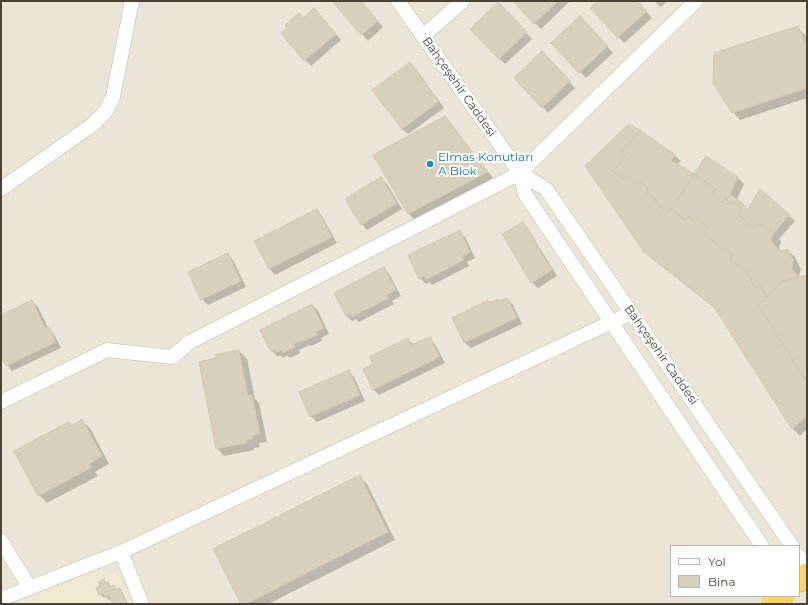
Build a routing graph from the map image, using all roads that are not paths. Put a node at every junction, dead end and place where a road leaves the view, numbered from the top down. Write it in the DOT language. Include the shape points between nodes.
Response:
graph roads {
  1 [pos="132,1"];
  2 [pos="398,1"];
  3 [pos="463,1"];
  4 [pos="696,1"];
  5 [pos="423,36"];
  6 [pos="520,174"];
  7 [pos="1,189"];
  8 [pos="631,312"];
  9 [pos="611,322"];
  10 [pos="1,402"];
  11 [pos="1,541"];
  12 [pos="761,545"];
  13 [pos="791,545"];
  14 [pos="121,552"];
  15 [pos="800,557"];
  16 [pos="807,567"];
  17 [pos="30,588"];
  18 [pos="781,597"];
  19 [pos="1,599"];
  20 [pos="142,604"];
  21 [pos="773,604"];
  1 -- 7 [label="street" via="113,97 106,111 92,125"];
  2 -- 5 [label="street, Bahçeşehir Caddesi"];
  3 -- 5 [label="street"];
  4 -- 6 [label="street"];
  5 -- 6 [label="street, Bahçeşehir Caddesi"];
  6 -- 8 [label="street, Bahçeşehir Caddesi" via="546,189"];
  6 -- 9 [label="street, Bahçeşehir Caddesi" via="525,194"];
  6 -- 10 [label="street" via="190,342 172,357 106,350"];
  8 -- 9 [label="street"];
  8 -- 13 [label="street, Bahçeşehir Caddesi"];
  9 -- 12 [label="street, Bahçeşehir Caddesi"];
  9 -- 14 [label="street"];
  11 -- 17 [label="street"];
  14 -- 17 [label="street"];
  14 -- 20 [label="street"];
  15 -- 16 [label="street"];
  17 -- 19 [label="street"];
  18 -- 21 [label="highway"];
}
